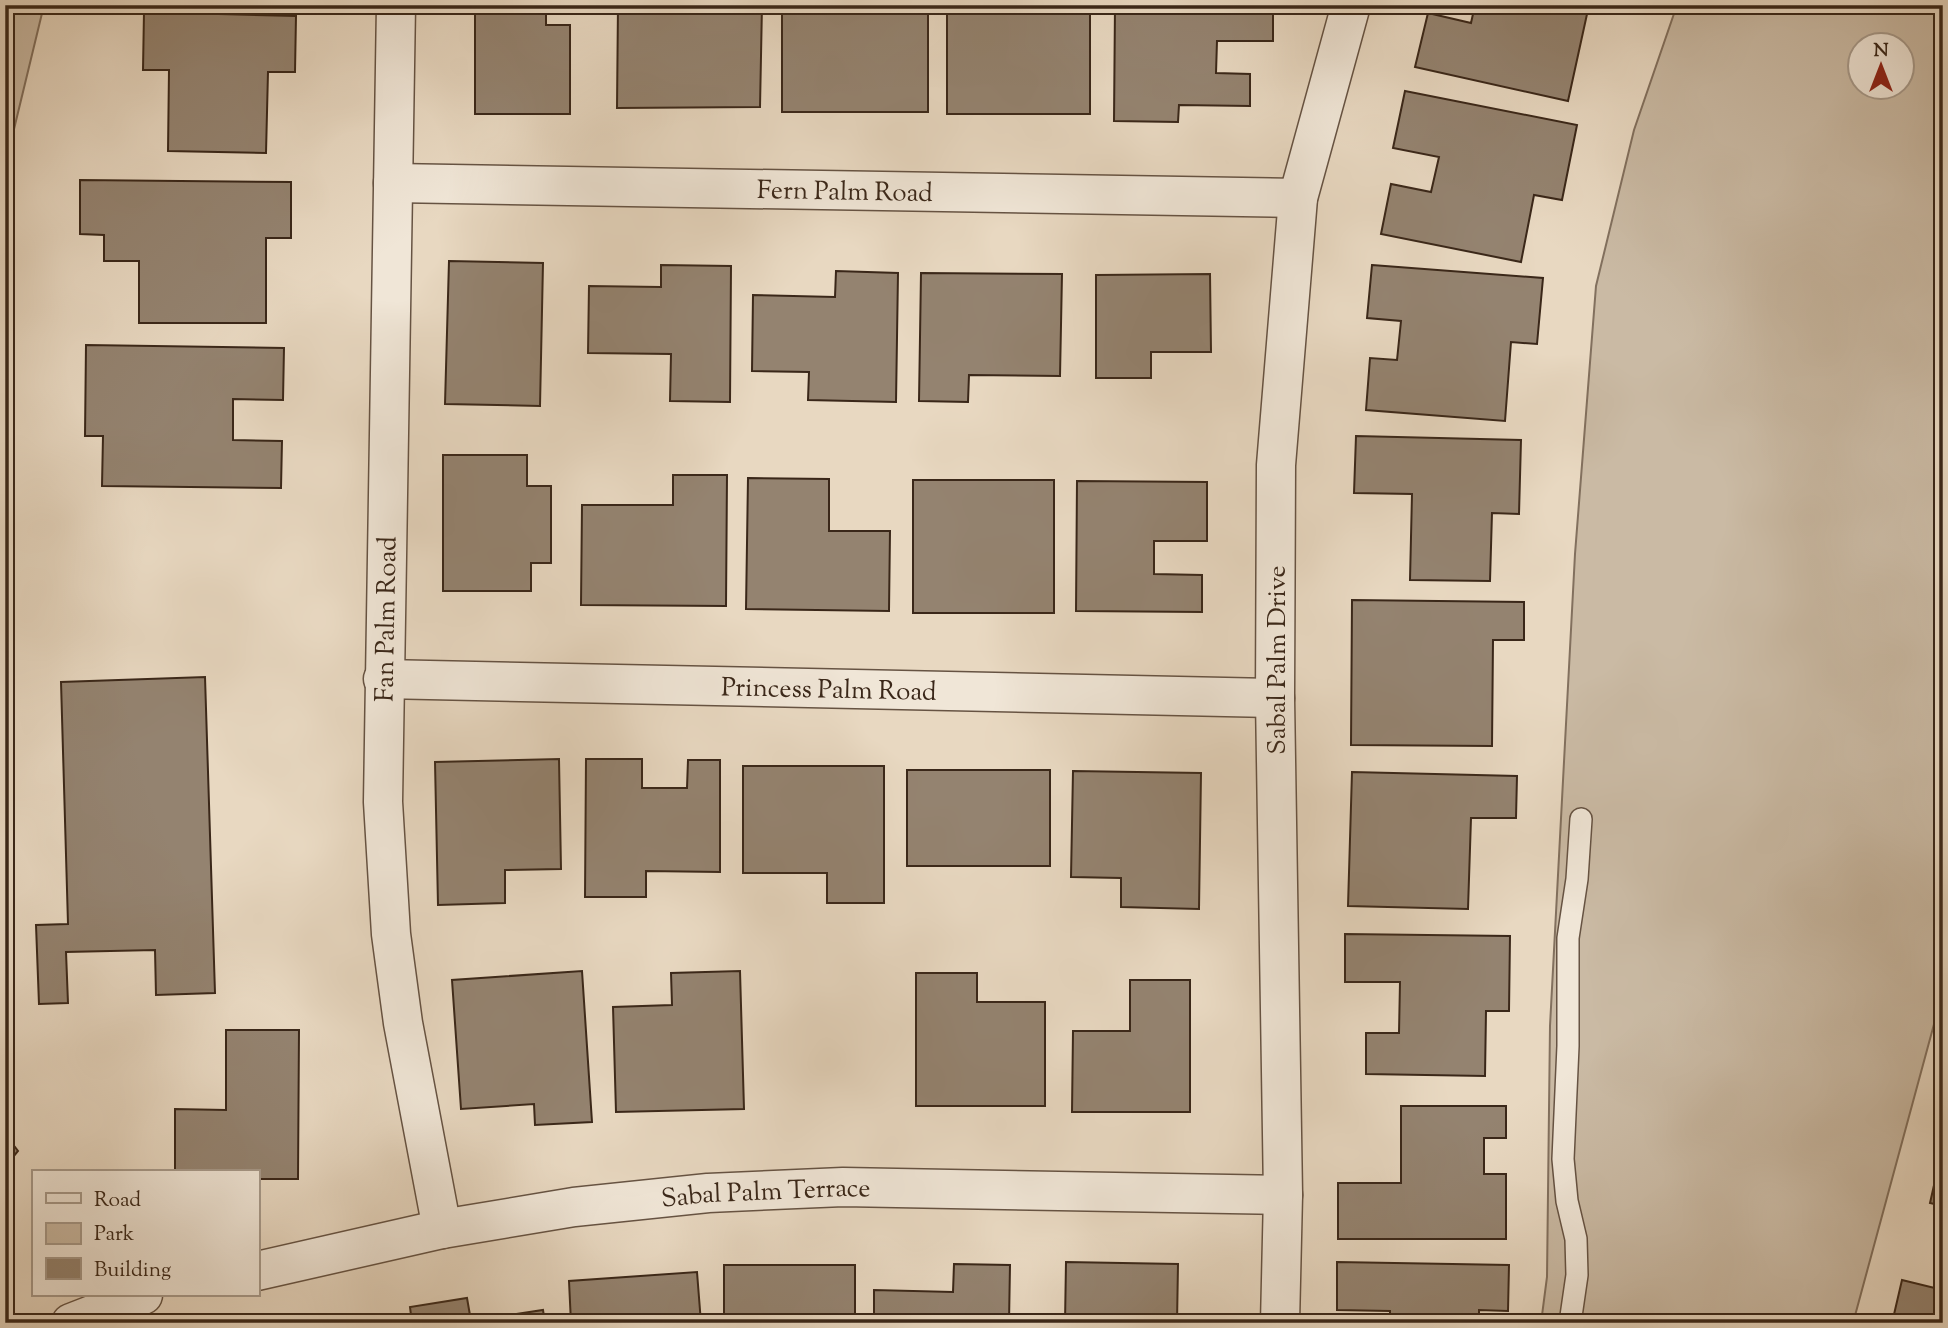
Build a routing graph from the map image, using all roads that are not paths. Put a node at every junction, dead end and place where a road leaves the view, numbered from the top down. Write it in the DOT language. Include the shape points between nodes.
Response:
graph roads {
  1 [pos="396,5"];
  2 [pos="1351,5"];
  3 [pos="393,183"];
  4 [pos="1297,198"];
  5 [pos="383,680"];
  6 [pos="1275,698"];
  7 [pos="1581,819"];
  8 [pos="1283,1195"];
  9 [pos="442,1229"];
  10 [pos="259,1271"];
  11 [pos="140,1296"];
  12 [pos="71,1323"];
  13 [pos="1280,1323"];
  14 [pos="1570,1323"];
  1 -- 3 [label="street, Fan Palm Road"];
  2 -- 4 [label="street, Sabal Palm Drive"];
  3 -- 4 [label="street, Fern Palm Road"];
  3 -- 5 [label="street, Fan Palm Road"];
  4 -- 6 [label="street, Sabal Palm Drive" via="1276,465"];
  5 -- 6 [label="street, Princess Palm Road"];
  5 -- 9 [label="street, Fan Palm Road" via="383,802 391,934"];
  6 -- 8 [label="street, Sabal Palm Drive"];
  7 -- 14 [label="lane" via="1568,938 1563,1158 1576,1239 1577,1275"];
  8 -- 9 [label="street, Sabal Palm Terrace" via="843,1187 587,1205"];
  8 -- 13 [label="street, Sabal Palm Drive"];
  9 -- 10 [label="street, Sabal Palm Terrace"];
  11 -- 12 [label="street"];
}
